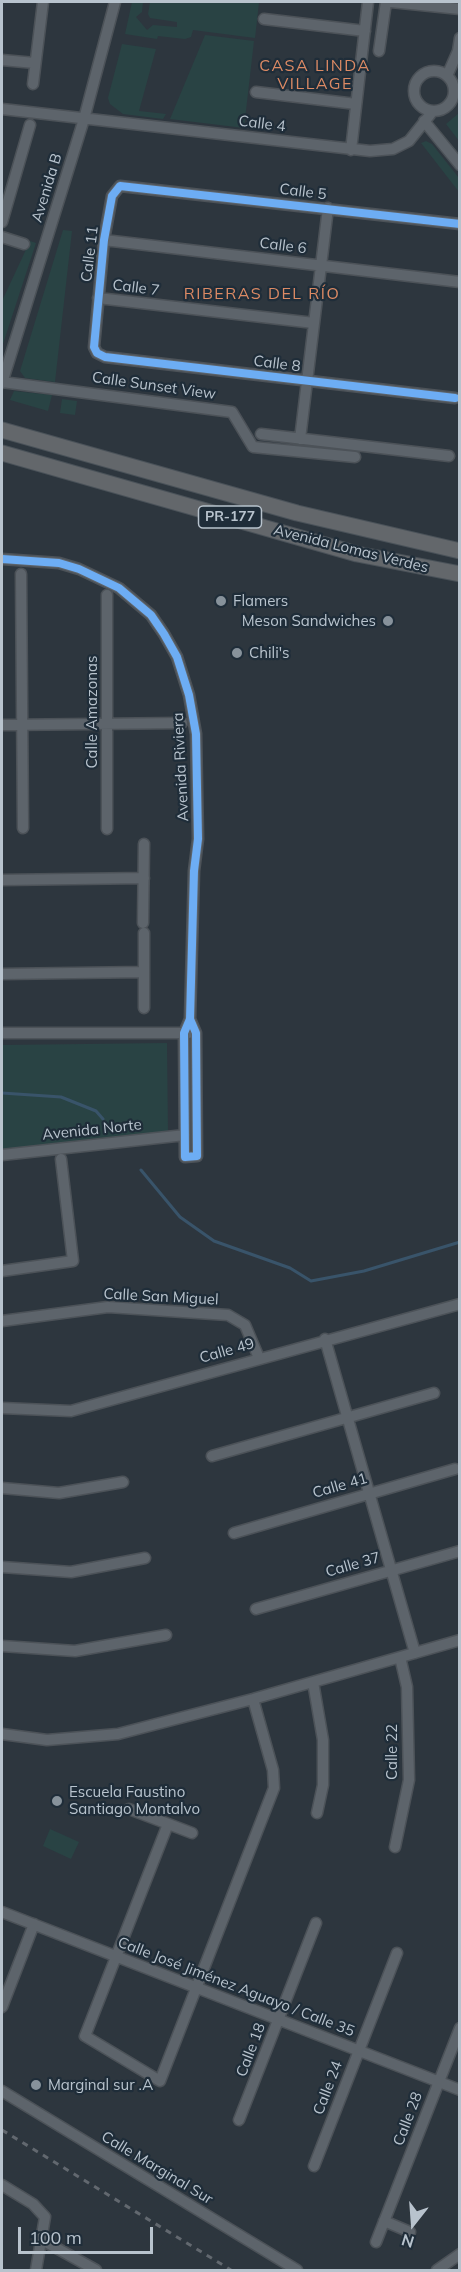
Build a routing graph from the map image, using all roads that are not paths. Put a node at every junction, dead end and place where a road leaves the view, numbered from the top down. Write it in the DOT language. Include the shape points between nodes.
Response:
graph roads {
  1 [pos="43,2"];
  2 [pos="115,2"];
  3 [pos="368,2"];
  4 [pos="386,2"];
  5 [pos="392,2"];
  6 [pos="459,9"];
  7 [pos="264,19"];
  8 [pos="365,31"];
  9 [pos="459,38"];
  10 [pos="379,51"];
  11 [pos="2,60"];
  12 [pos="35,63"];
  13 [pos="447,76"];
  14 [pos="33,84"];
  15 [pos="256,92"];
  16 [pos="356,104"];
  17 [pos="2,109"];
  18 [pos="433,111"];
  19 [pos="84,119"];
  20 [pos="424,121"];
  21 [pos="30,125"];
  22 [pos="351,150"];
  23 [pos="459,165"];
  24 [pos="143,187"];
  25 [pos="328,208"];
  26 [pos="2,222"];
  27 [pos="459,224"];
  28 [pos="2,237"];
  29 [pos="104,240"];
  30 [pos="24,244"];
  31 [pos="321,265"];
  32 [pos="459,282"];
  33 [pos="98,298"];
  34 [pos="314,323"];
  35 [pos="97,352"];
  36 [pos="307,381"];
  37 [pos="2,382"];
  38 [pos="455,398"];
  39 [pos="2,430"];
  40 [pos="261,434"];
  41 [pos="300,439"];
  42 [pos="2,453"];
  43 [pos="449,456"];
  44 [pos="355,457"];
  45 [pos="459,551"];
  46 [pos="2,560"];
  47 [pos="21,574"];
  48 [pos="459,574"];
  49 [pos="107,595"];
  50 [pos="182,723"];
  51 [pos="22,724"];
  52 [pos="106,724"];
  53 [pos="2,725"];
  54 [pos="23,828"];
  55 [pos="107,829"];
  56 [pos="144,844"];
  57 [pos="144,879"];
  58 [pos="2,880"];
  59 [pos="144,972"];
  60 [pos="2,974"];
  61 [pos="144,1008"];
  62 [pos="190,1019"];
  63 [pos="2,1033"];
  64 [pos="184,1033"];
  65 [pos="196,1033"];
  66 [pos="185,1135"];
  67 [pos="2,1155"];
  68 [pos="61,1159"];
  69 [pos="2,1271"];
  70 [pos="459,1304"];
  71 [pos="2,1321"];
  72 [pos="326,1339"];
  73 [pos="259,1358"];
  74 [pos="434,1393"];
  75 [pos="2,1408"];
  76 [pos="348,1417"];
  77 [pos="213,1456"];
  78 [pos="455,1469"];
  79 [pos="123,1482"];
  80 [pos="2,1488"];
  81 [pos="370,1493"];
  82 [pos="234,1533"];
  83 [pos="459,1551"];
  84 [pos="145,1558"];
  85 [pos="2,1567"];
  86 [pos="392,1570"];
  87 [pos="256,1609"];
  88 [pos="166,1635"];
  89 [pos="459,1640"];
  90 [pos="2,1646"];
  91 [pos="415,1653"];
  92 [pos="400,1657"];
  93 [pos="313,1682"];
  94 [pos="253,1699"];
  95 [pos="2,1734"];
  96 [pos="129,1809"];
  97 [pos="317,1813"];
  98 [pos="168,1824"];
  99 [pos="192,1833"];
  100 [pos="395,1847"];
  101 [pos="2,1912"];
  102 [pos="316,1923"];
  103 [pos="34,1924"];
  104 [pos="397,1953"];
  105 [pos="116,1956"];
  106 [pos="198,1988"];
  107 [pos="2,2007"];
  108 [pos="279,2019"];
  109 [pos="459,2028"];
  110 [pos="359,2051"];
  111 [pos="438,2082"];
  112 [pos="459,2090"];
  113 [pos="2,2091"];
  114 [pos="239,2120"];
  115 [pos="314,2166"];
  116 [pos="4,2187"];
  117 [pos="384,2221"];
  118 [pos="410,2232"];
  119 [pos="42,2240"];
  120 [pos="376,2242"];
  121 [pos="459,2254"];
  122 [pos="36,2271"];
  123 [pos="96,2271"];
  124 [pos="297,2271"];
  125 [pos="437,2271"];
  1 -- 12 [label="street"];
  2 -- 19 [label="street, Avenida B"];
  3 -- 8 [label="street"];
  4 -- 10 [label="street"];
  5 -- 6 [label="street"];
  7 -- 8 [label="street"];
  8 -- 16 [label="street"];
  9 -- 13 [label="street"];
  11 -- 12 [label="street"];
  12 -- 14 [label="street"];
  13 -- 18 [label="street" via="453,84 453,97 445,107"];
  13 -- 18 [label="street" via="431,71 415,83 416,100"];
  15 -- 16 [label="street"];
  16 -- 22 [label="street"];
  17 -- 19 [label="street, Calle 4"];
  18 -- 20 [label="street, Calle 4"];
  19 -- 22 [label="street, Calle 4"];
  19 -- 37 [label="street, Avenida B"];
  20 -- 22 [label="street, Calle 4" via="415,136 399,146 370,152"];
  20 -- 23 [label="street"];
  21 -- 26 [label="street"];
  24 -- 25 [label="street, Calle 5"];
  24 -- 29 [label="street, Calle 11" via="122,185 114,190"];
  25 -- 27 [label="street, Calle 5"];
  25 -- 31 [label="street"];
  28 -- 30 [label="street"];
  29 -- 31 [label="street, Calle 6"];
  29 -- 33 [label="street, Calle 11"];
  31 -- 32 [label="street, Calle 6"];
  31 -- 34 [label="street"];
  33 -- 34 [label="street, Calle 7"];
  33 -- 35 [label="street, Calle 11" via="94,347"];
  34 -- 36 [label="street"];
  35 -- 36 [label="street, Calle 8" via="105,357"];
  36 -- 38 [label="street, Calle 8"];
  36 -- 41 [label="street"];
  37 -- 44 [label="street, Calle Sunset View" via="232,412 253,447"];
  39 -- 45 [label="highway, Avenida Lomas Verdes / PR-177" via="331,521"];
  40 -- 41 [label="street"];
  41 -- 43 [label="street"];
  42 -- 48 [label="highway, Avenida Lomas Verdes / PR-177" via="357,554"];
  46 -- 62 [label="street, Avenida Riviera" via="59,563 119,588 151,615 177,657 196,734 198,839"];
  47 -- 51 [label="street"];
  49 -- 52 [label="street, Calle Amazonas"];
  50 -- 52 [label="street"];
  51 -- 52 [label="street"];
  51 -- 53 [label="street"];
  51 -- 54 [label="street"];
  52 -- 55 [label="street, Calle Amazonas"];
  56 -- 57 [label="street"];
  57 -- 58 [label="street"];
  57 -- 59 [label="street"];
  59 -- 60 [label="street"];
  59 -- 61 [label="street"];
  62 -- 64 [label="street, Avenida Riviera"];
  62 -- 65 [label="street, Avenida Riviera"];
  63 -- 64 [label="street"];
  64 -- 65 [label="street"];
  64 -- 66 [label="street, Avenida Riviera"];
  65 -- 66 [label="street, Avenida Riviera" via="197,1156 185,1157"];
  66 -- 67 [label="street, Avenida Norte"];
  68 -- 69 [label="street" via="73,1261"];
  70 -- 72 [label="street, Calle 49"];
  71 -- 73 [label="street, Calle San Miguel" via="108,1307 228,1315 245,1325"];
  72 -- 73 [label="street, Calle 49"];
  72 -- 76 [label="street"];
  73 -- 75 [label="street, Calle 49" via="71,1411"];
  74 -- 76 [label="street"];
  76 -- 77 [label="street"];
  76 -- 81 [label="street"];
  78 -- 81 [label="street, Calle 41"];
  79 -- 80 [label="street" via="59,1493"];
  81 -- 82 [label="street, Calle 41"];
  81 -- 86 [label="street"];
  83 -- 86 [label="street, Calle 37"];
  84 -- 85 [label="street" via="71,1572"];
  86 -- 87 [label="street, Calle 37"];
  86 -- 91 [label="street"];
  88 -- 90 [label="street" via="75,1651"];
  89 -- 91 [label="street"];
  91 -- 92 [label="street"];
  92 -- 93 [label="street"];
  92 -- 100 [label="street, Calle 22" via="407,1688 409,1780"];
  93 -- 94 [label="street"];
  93 -- 97 [label="street" via="323,1740 323,1785"];
  94 -- 95 [label="street" via="118,1734 47,1740"];
  94 -- 106 [label="street" via="273,1770 274,1788"];
  96 -- 98 [label="street"];
  98 -- 99 [label="street"];
  98 -- 105 [label="street"];
  101 -- 103 [label="street, Calle José Jiménez Aguayo / Calle 35"];
  102 -- 108 [label="street, Calle 18"];
  103 -- 105 [label="street, Calle José Jiménez Aguayo / Calle 35"];
  103 -- 107 [label="street"];
  104 -- 110 [label="street, Calle 24"];
  105 -- 106 [label="street, Calle José Jiménez Aguayo / Calle 35"];
  105 -- 106 [label="street" via="85,2036 160,2081"];
  106 -- 108 [label="street, Calle José Jiménez Aguayo / Calle 35"];
  108 -- 110 [label="street, Calle José Jiménez Aguayo / Calle 35"];
  108 -- 114 [label="street, Calle 18"];
  109 -- 111 [label="street, Calle 28"];
  110 -- 111 [label="street, Calle José Jiménez Aguayo / Calle 35"];
  110 -- 115 [label="street, Calle 24"];
  111 -- 112 [label="street, Calle José Jiménez Aguayo / Calle 35"];
  111 -- 117 [label="street, Calle 28"];
  113 -- 124 [label="street, Calle Marginal Sur"];
  116 -- 119 [label="street" via="33,2204 45,2217"];
  117 -- 118 [label="street"];
  117 -- 120 [label="street, Calle 28"];
  119 -- 122 [label="street"];
  119 -- 123 [label="street"];
  121 -- 125 [label="street"];
}
